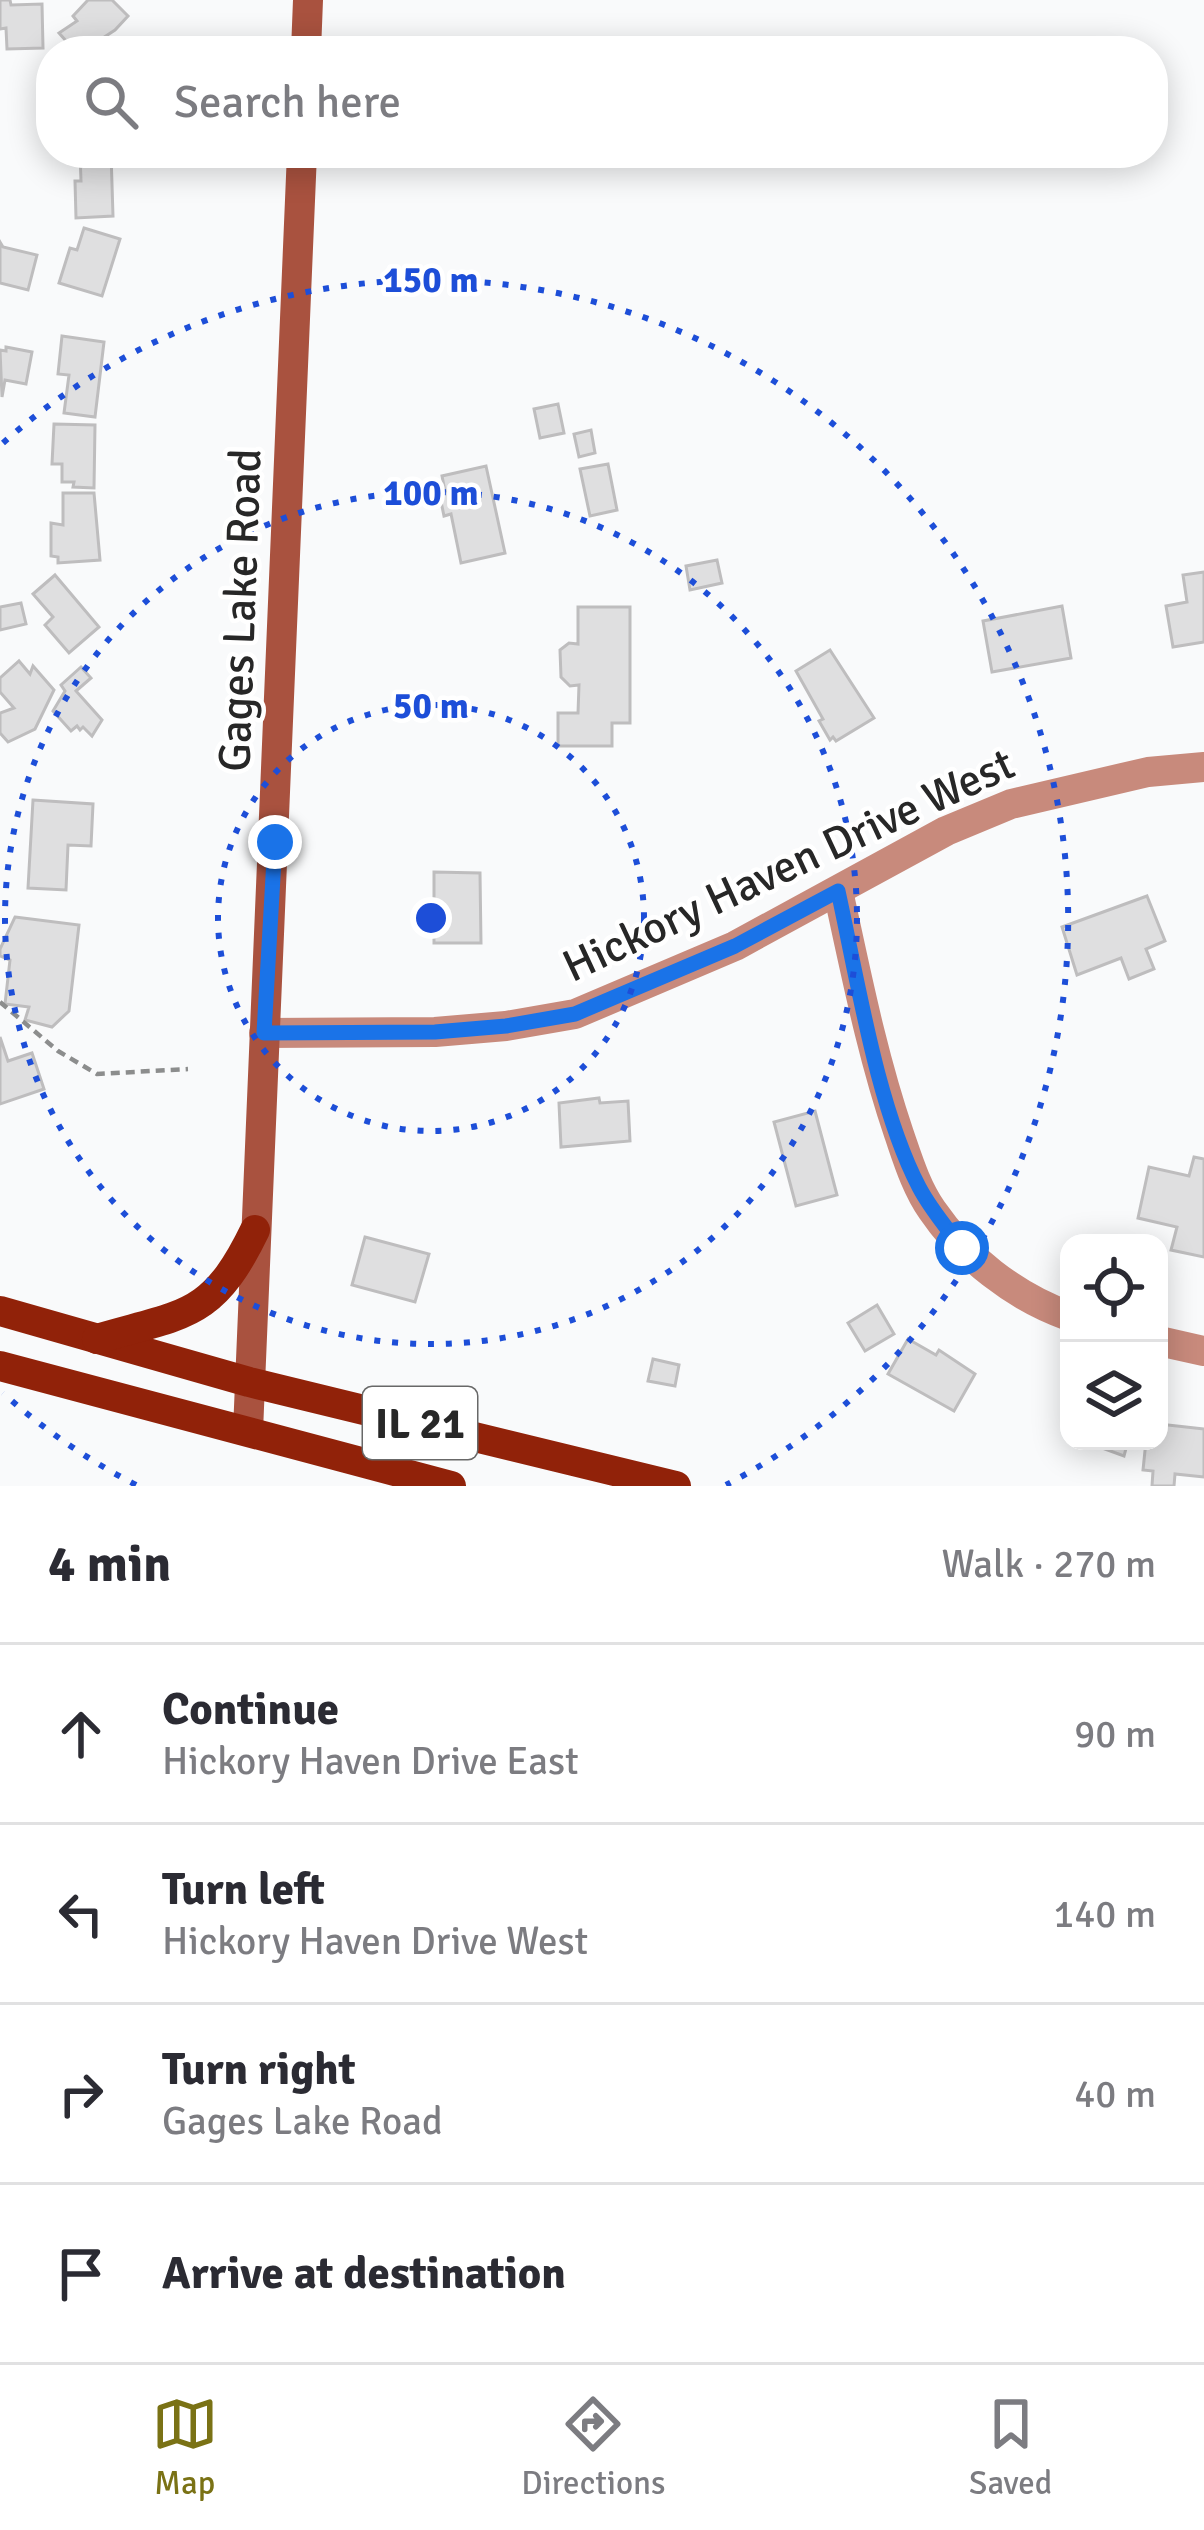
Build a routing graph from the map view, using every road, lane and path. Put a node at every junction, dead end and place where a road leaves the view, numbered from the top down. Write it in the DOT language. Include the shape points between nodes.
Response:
graph roads {
  1 [pos="308,0"];
  2 [pos="307,36"];
  3 [pos="301,168"];
  4 [pos="1204,767"];
  5 [pos="838,891"];
  6 [pos="0,1002"];
  7 [pos="264,1033"];
  8 [pos="188,1070"];
  9 [pos="255,1230"];
  10 [pos="0,1311"];
  11 [pos="1060,1312"];
  12 [pos="97,1339"];
  13 [pos="1164,1342"];
  14 [pos="1204,1351"];
  15 [pos="0,1366"];
  16 [pos="249,1382"];
  17 [pos="248,1431"];
  18 [pos="451,1486"];
  19 [pos="676,1486"];
  1 -- 2 [label="street"];
  3 -- 7 [label="street, Gages Lake Road"];
  4 -- 5 [label="street, Hickory Haven Drive West" via="1012,804"];
  5 -- 7 [label="street, Hickory Haven Drive West" via="735,946 575,1014 435,1032"];
  5 -- 11 [label="street" via="880,1078 916,1182 962,1248"];
  6 -- 8 [label="path" via="97,1074"];
  7 -- 9 [label="street, Gages Lake Road"];
  9 -- 12 [label="main road" via="238,1265 196,1310"];
  9 -- 16 [label="street, Gages Lake Road"];
  10 -- 12 [label="main road, IL 21"];
  12 -- 16 [label="main road, IL 21"];
  13 -- 14 [label="street"];
  15 -- 17 [label="main road, IL 21"];
  16 -- 17 [label="street, Gages Lake Road"];
  16 -- 19 [label="main road, IL 21"];
  17 -- 18 [label="main road, IL 21"];
}
